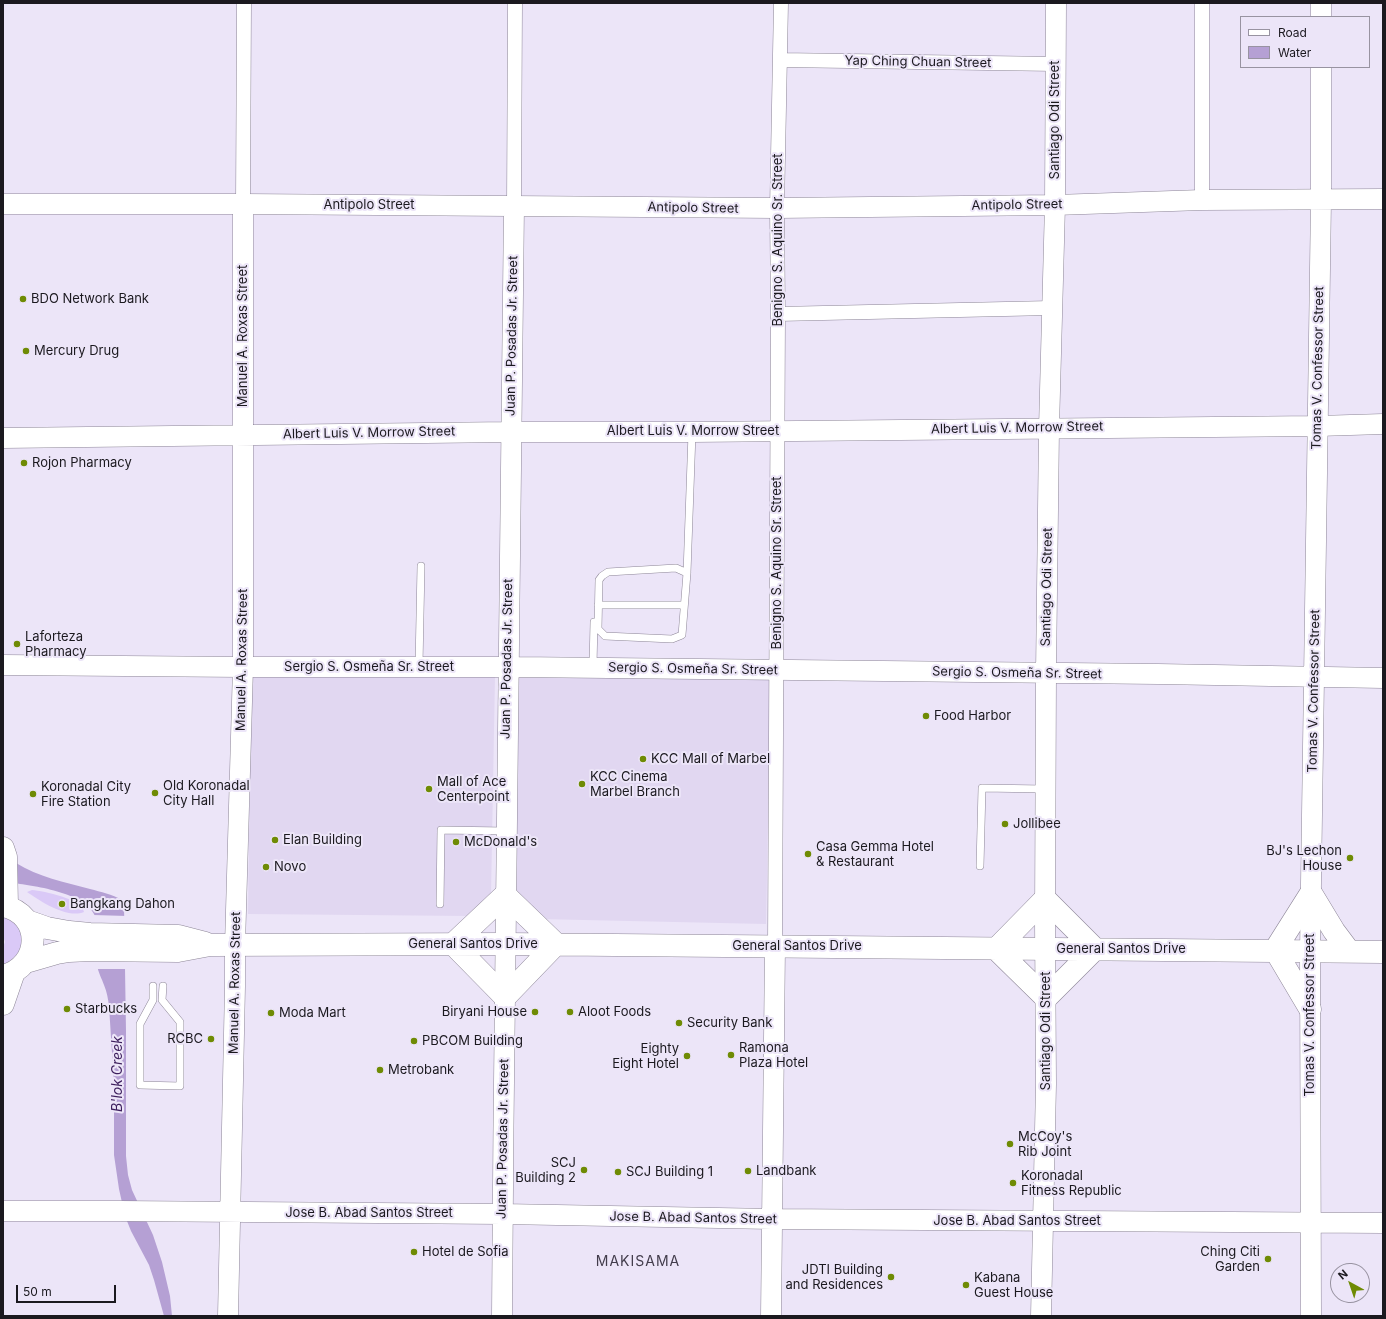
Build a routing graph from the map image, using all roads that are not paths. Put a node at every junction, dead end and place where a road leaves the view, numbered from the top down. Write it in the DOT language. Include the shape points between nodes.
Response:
graph roads {
  1 [pos="244,3"];
  2 [pos="515,3"];
  3 [pos="780,3"];
  4 [pos="1056,3"];
  5 [pos="1202,3"];
  6 [pos="1321,3"];
  7 [pos="1321,16"];
  8 [pos="780,60"];
  9 [pos="1056,64"];
  10 [pos="1321,68"];
  11 [pos="1383,199"];
  12 [pos="1202,200"];
  13 [pos="1321,200"];
  14 [pos="3,204"];
  15 [pos="243,204"];
  16 [pos="1055,205"];
  17 [pos="514,206"];
  18 [pos="777,208"];
  19 [pos="1051,308"];
  20 [pos="778,314"];
  21 [pos="1383,424"];
  22 [pos="1318,426"];
  23 [pos="1049,428"];
  24 [pos="777,431"];
  25 [pos="510,432"];
  26 [pos="692,432"];
  27 [pos="243,435"];
  28 [pos="3,438"];
  29 [pos="422,566"];
  30 [pos="687,573"];
  31 [pos="599,580"];
  32 [pos="598,605"];
  33 [pos="684,605"];
  34 [pos="3,665"];
  35 [pos="243,667"];
  36 [pos="418,667"];
  37 [pos="507,667"];
  38 [pos="593,668"];
  39 [pos="776,670"];
  40 [pos="1046,673"];
  41 [pos="1314,677"];
  42 [pos="1383,678"];
  43 [pos="1046,789"];
  44 [pos="506,831"];
  45 [pos="4,852"];
  46 [pos="980,866"];
  47 [pos="1311,893"];
  48 [pos="505,895"];
  49 [pos="1045,899"];
  50 [pos="5,900"];
  51 [pos="440,904"];
  52 [pos="27,921"];
  53 [pos="90,942"];
  54 [pos="453,944"];
  55 [pos="505,944"];
  56 [pos="556,944"];
  57 [pos="235,945"];
  58 [pos="775,946"];
  59 [pos="996,949"];
  60 [pos="1046,949"];
  61 [pos="1095,949"];
  62 [pos="1275,950"];
  63 [pos="1310,951"];
  64 [pos="1348,951"];
  65 [pos="1383,952"];
  66 [pos="15,970"];
  67 [pos="153,986"];
  68 [pos="162,986"];
  69 [pos="505,997"];
  70 [pos="1046,998"];
  71 [pos="3,1004"];
  72 [pos="1310,1009"];
  73 [pos="3,1211"];
  74 [pos="230,1212"];
  75 [pos="503,1214"];
  76 [pos="772,1219"];
  77 [pos="1043,1221"];
  78 [pos="1310,1222"];
  79 [pos="1383,1223"];
  80 [pos="228,1316"];
  81 [pos="502,1316"];
  82 [pos="772,1316"];
  83 [pos="1041,1316"];
  84 [pos="1311,1316"];
  1 -- 15 [label="street, Manuel A. Roxas Street"];
  2 -- 17 [label="street, Juan P. Posadas Jr. Street"];
  3 -- 8 [label="street, Benigno S. Aquino Sr. Street"];
  4 -- 9 [label="street, Santiago Odi Street"];
  5 -- 12 [label="street"];
  6 -- 7 [label="street"];
  8 -- 9 [label="street, Yap Ching Chuan Street"];
  8 -- 18 [label="street, Benigno S. Aquino Sr. Street"];
  9 -- 16 [label="street, Santiago Odi Street"];
  10 -- 13 [label="street, Tomas V. Confessor Street"];
  11 -- 13 [label="street, Antipolo Street"];
  12 -- 13 [label="street, Antipolo Street"];
  12 -- 16 [label="street, Antipolo Street"];
  13 -- 22 [label="street, Tomas V. Confessor Street"];
  14 -- 15 [label="street, Antipolo Street"];
  15 -- 17 [label="street, Antipolo Street"];
  15 -- 27 [label="street, Manuel A. Roxas Street"];
  16 -- 18 [label="street, Antipolo Street"];
  16 -- 19 [label="street, Santiago Odi Street"];
  17 -- 18 [label="street, Antipolo Street"];
  17 -- 25 [label="street, Juan P. Posadas Jr. Street"];
  18 -- 20 [label="street, Benigno S. Aquino Sr. Street"];
  19 -- 20 [label="street"];
  19 -- 23 [label="street, Santiago Odi Street"];
  20 -- 24 [label="street, Benigno S. Aquino Sr. Street"];
  21 -- 22 [label="street, Albert Luis V. Morrow Street"];
  22 -- 23 [label="street, Albert Luis V. Morrow Street"];
  22 -- 41 [label="street, Tomas V. Confessor Street"];
  23 -- 24 [label="street, Albert Luis V. Morrow Street"];
  23 -- 40 [label="street, Santiago Odi Street"];
  24 -- 26 [label="street, Albert Luis V. Morrow Street"];
  24 -- 39 [label="street, Benigno S. Aquino Sr. Street"];
  25 -- 26 [label="street, Albert Luis V. Morrow Street"];
  25 -- 27 [label="street, Albert Luis V. Morrow Street"];
  25 -- 37 [label="street, Juan P. Posadas Jr. Street"];
  26 -- 30 [label="lane"];
  27 -- 28 [label="street, Albert Luis V. Morrow Street"];
  27 -- 35 [label="street, Manuel A. Roxas Street"];
  29 -- 36 [label="lane"];
  30 -- 31 [label="lane" via="676,568 608,572"];
  30 -- 33 [label="lane"];
  31 -- 32 [label="lane"];
  31 -- 38 [label="lane" via="595,586"];
  32 -- 33 [label="lane"];
  32 -- 33 [label="lane" via="598,629 605,636 672,639 682,635"];
  34 -- 35 [label="street, Sergio S. Osmeña Sr. Street"];
  35 -- 36 [label="street, Sergio S. Osmeña Sr. Street"];
  35 -- 57 [label="street, Manuel A. Roxas Street"];
  36 -- 37 [label="street, Sergio S. Osmeña Sr. Street"];
  37 -- 38 [label="street, Sergio S. Osmeña Sr. Street"];
  37 -- 44 [label="street, Juan P. Posadas Jr. Street"];
  38 -- 39 [label="street, Sergio S. Osmeña Sr. Street"];
  39 -- 40 [label="street, Sergio S. Osmeña Sr. Street"];
  39 -- 58 [label="street, Benigno S. Aquino Sr. Street"];
  40 -- 41 [label="street, Sergio S. Osmeña Sr. Street"];
  40 -- 43 [label="street, Santiago Odi Street"];
  41 -- 42 [label="street, Sergio S. Osmeña Sr. Street"];
  41 -- 47 [label="street, Tomas V. Confessor Street"];
  43 -- 46 [label="lane" via="982,788"];
  43 -- 49 [label="street, Santiago Odi Street"];
  44 -- 48 [label="street, Juan P. Posadas Jr. Street"];
  44 -- 51 [label="lane" via="441,830"];
  45 -- 50 [label="main road"];
  47 -- 62 [label="main road"];
  47 -- 63 [label="street, Tomas V. Confessor Street"];
  47 -- 64 [label="main road"];
  48 -- 54 [label="main road"];
  48 -- 55 [label="street, Juan P. Posadas Jr. Street"];
  48 -- 56 [label="main road"];
  49 -- 59 [label="main road"];
  49 -- 60 [label="street, Santiago Odi Street"];
  49 -- 61 [label="main road"];
  50 -- 52 [label="main road"];
  52 -- 53 [label="main road, General Santos Drive"];
  52 -- 66 [label="main road" via="33,938 32,951"];
  53 -- 57 [label="main road, General Santos Drive" via="145,943 178,951 210,945"];
  53 -- 66 [label="main road, General Santos Drive"];
  54 -- 55 [label="main road, General Santos Drive"];
  54 -- 57 [label="main road, General Santos Drive"];
  54 -- 69 [label="main road"];
  55 -- 56 [label="main road, General Santos Drive"];
  55 -- 69 [label="street, Juan P. Posadas Jr. Street"];
  56 -- 58 [label="main road, General Santos Drive"];
  56 -- 69 [label="main road"];
  57 -- 74 [label="street, Manuel A. Roxas Street"];
  58 -- 59 [label="main road, General Santos Drive"];
  58 -- 76 [label="street, Benigno S. Aquino Sr. Street"];
  59 -- 60 [label="main road, General Santos Drive"];
  59 -- 70 [label="main road"];
  60 -- 61 [label="main road, General Santos Drive"];
  60 -- 70 [label="street, Santiago Odi Street"];
  61 -- 62 [label="main road, General Santos Drive"];
  61 -- 70 [label="main road"];
  62 -- 63 [label="main road, General Santos Drive"];
  62 -- 72 [label="main road"];
  63 -- 64 [label="main road, General Santos Drive"];
  63 -- 72 [label="street, Tomas V. Confessor Street"];
  64 -- 65 [label="main road, General Santos Drive"];
  66 -- 71 [label="main road"];
  67 -- 68 [label="lane" via="153,1000 140,1024 140,1085 180,1086 180,1022 162,1000"];
  69 -- 75 [label="street, Juan P. Posadas Jr. Street"];
  70 -- 77 [label="street, Santiago Odi Street"];
  72 -- 78 [label="street, Tomas V. Confessor Street"];
  73 -- 74 [label="street, Jose B. Abad Santos Street"];
  74 -- 75 [label="street, Jose B. Abad Santos Street"];
  74 -- 80 [label="street, Manuel A. Roxas Street"];
  75 -- 76 [label="street, Jose B. Abad Santos Street"];
  75 -- 81 [label="street, Juan P. Posadas Jr. Street"];
  76 -- 77 [label="street, Jose B. Abad Santos Street"];
  76 -- 82 [label="street, Benigno S. Aquino Sr. Street"];
  77 -- 78 [label="street, Jose B. Abad Santos Street"];
  77 -- 83 [label="street, Santiago Odi Street"];
  78 -- 79 [label="street, Jose B. Abad Santos Street"];
  78 -- 84 [label="street, Tomas V. Confessor Street"];
}
